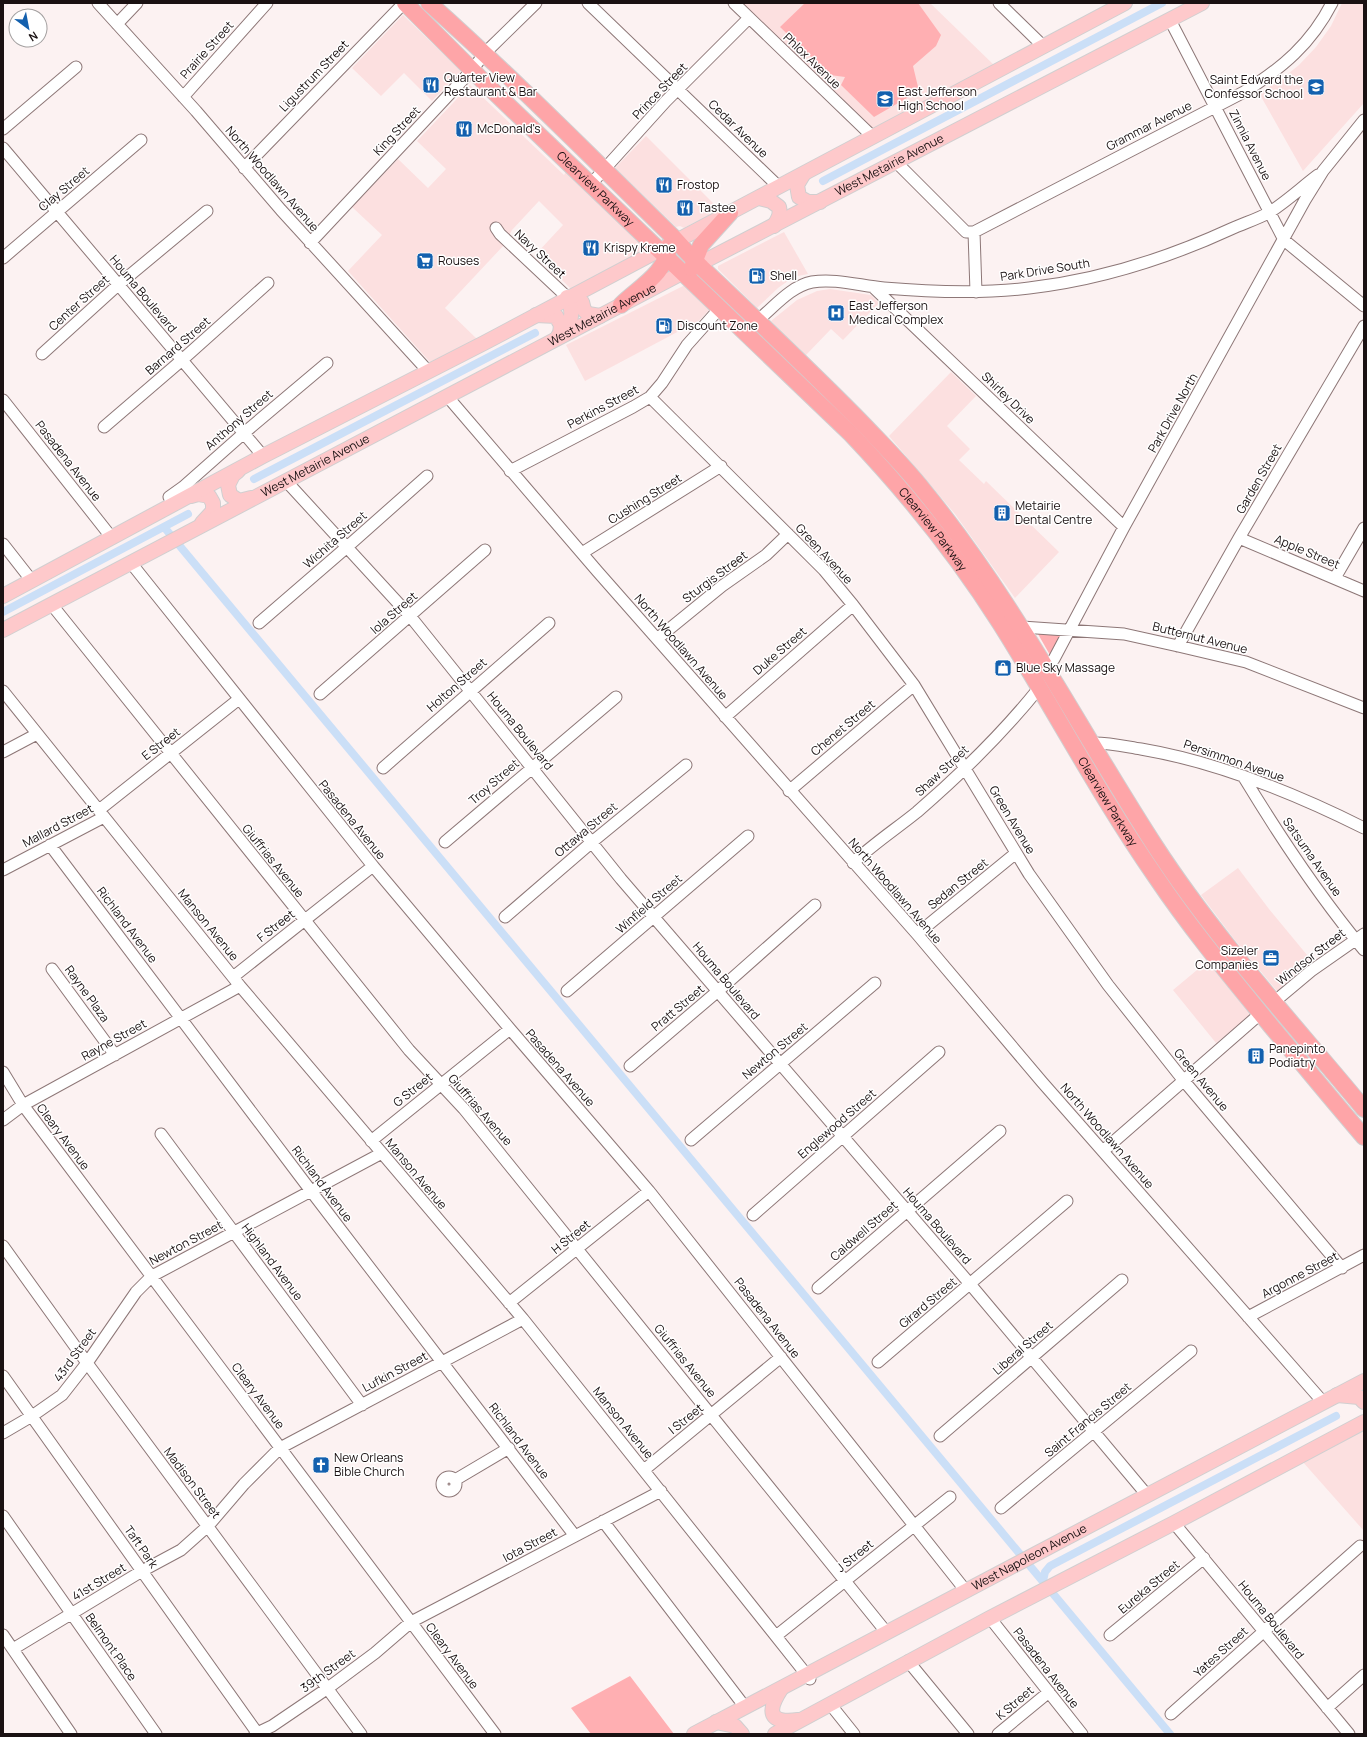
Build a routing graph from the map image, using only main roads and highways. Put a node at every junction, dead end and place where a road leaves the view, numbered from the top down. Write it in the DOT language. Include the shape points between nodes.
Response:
graph roads {
  1 [pos="404,3"];
  2 [pos="429,3"];
  3 [pos="1125,3"];
  4 [pos="1202,3"];
  5 [pos="550,117"];
  6 [pos="536,132"];
  7 [pos="803,175"];
  8 [pos="759,198"];
  9 [pos="821,202"];
  10 [pos="730,213"];
  11 [pos="774,226"];
  12 [pos="668,248"];
  13 [pos="692,266"];
  14 [pos="598,281"];
  15 [pos="567,298"];
  16 [pos="582,302"];
  17 [pos="621,305"];
  18 [pos="535,315"];
  19 [pos="600,316"];
  20 [pos="581,326"];
  21 [pos="741,328"];
  22 [pos="556,338"];
  23 [pos="782,344"];
  24 [pos="243,467"];
  25 [pos="262,495"];
  26 [pos="185,498"];
  27 [pos="191,532"];
  28 [pos="3,596"];
  29 [pos="3,630"];
  30 [pos="1004,630"];
  31 [pos="1046,667"];
  32 [pos="1039,688"];
  33 [pos="1086,736"];
  34 [pos="1239,987"];
  35 [pos="1274,1002"];
  36 [pos="1261,1013"];
  37 [pos="1296,1028"];
  38 [pos="1364,1109"];
  39 [pos="1364,1137"];
  40 [pos="1364,1381"];
  41 [pos="1337,1395"];
  42 [pos="1364,1402"];
  43 [pos="1364,1413"];
  44 [pos="1360,1424"];
  45 [pos="781,1689"];
  46 [pos="800,1720"];
  47 [pos="716,1722"];
  48 [pos="694,1734"];
  49 [pos="742,1734"];
  50 [pos="775,1734"];
  1 -- 6 [label="highway, Clearview Parkway"];
  2 -- 5 [label="highway, Clearview Parkway" via="485,53"];
  3 -- 7 [label="main road"];
  4 -- 9 [label="main road, West Metairie Avenue"];
  5 -- 6 [label="highway"];
  5 -- 12 [label="highway, Clearview Parkway" via="661,226"];
  6 -- 12 [label="highway, Clearview Parkway" via="591,184"];
  7 -- 8 [label="main road"];
  7 -- 9 [label="main road" via="797,185 799,197 808,202"];
  8 -- 10 [label="main road"];
  8 -- 11 [label="main road" via="771,200 779,207 779,218"];
  9 -- 11 [label="main road, West Metairie Avenue"];
  10 -- 12 [label="main road"];
  10 -- 13 [label="highway" via="701,245"];
  11 -- 13 [label="main road, West Metairie Avenue"];
  12 -- 13 [label="highway, Clearview Parkway"];
  12 -- 14 [label="main road"];
  12 -- 17 [label="highway" via="657,274"];
  13 -- 17 [label="main road, West Metairie Avenue"];
  13 -- 21 [label="highway, Clearview Parkway" via="698,286"];
  13 -- 23 [label="highway, Clearview Parkway" via="758,320"];
  14 -- 15 [label="main road"];
  14 -- 16 [label="main road"];
  15 -- 18 [label="main road"];
  15 -- 22 [label="main road" via="572,308 571,319"];
  16 -- 19 [label="main road" via="588,314"];
  16 -- 20 [label="main road" via="579,314"];
  17 -- 19 [label="main road, West Metairie Avenue"];
  18 -- 22 [label="main road" via="556,316 561,325"];
  18 -- 24 [label="main road"];
  19 -- 20 [label="main road, West Metairie Avenue"];
  20 -- 22 [label="main road, West Metairie Avenue"];
  21 -- 23 [label="highway" via="750,326 770,346"];
  21 -- 30 [label="highway, Clearview Parkway" via="880,465 950,550"];
  22 -- 25 [label="main road, West Metairie Avenue"];
  23 -- 31 [label="highway, Clearview Parkway" via="837,397 924,490 964,542"];
  24 -- 25 [label="main road" via="233,475 228,485 230,495 239,501"];
  24 -- 26 [label="main road"];
  25 -- 27 [label="main road, West Metairie Avenue"];
  26 -- 27 [label="main road" via="198,494 209,496 214,503 213,511 206,521"];
  26 -- 28 [label="main road"];
  27 -- 29 [label="main road, West Metairie Avenue"];
  30 -- 31 [label="highway" via="1023,646 1036,667"];
  30 -- 32 [label="highway, Clearview Parkway"];
  31 -- 33 [label="highway, Clearview Parkway"];
  32 -- 33 [label="highway" via="1044,684 1048,685 1063,709"];
  32 -- 34 [label="highway, Clearview Parkway" via="1073,747 1156,877"];
  33 -- 35 [label="highway, Clearview Parkway" via="1183,887"];
  34 -- 35 [label="highway" via="1249,988 1265,1005"];
  34 -- 36 [label="highway, Clearview Parkway"];
  35 -- 37 [label="highway, Clearview Parkway"];
  36 -- 37 [label="highway" via="1270,1011 1287,1028"];
  36 -- 39 [label="highway, Clearview Parkway"];
  37 -- 38 [label="highway, Clearview Parkway"];
  40 -- 41 [label="main road, West Napoleon Avenue"];
  41 -- 42 [label="main road" via="1359,1397"];
  41 -- 45 [label="main road, West Napoleon Avenue" via="808,1677"];
  43 -- 44 [label="main road"];
  44 -- 46 [label="main road"];
  45 -- 46 [label="main road" via="772,1705 774,1716 787,1722"];
  45 -- 47 [label="main road, West Napoleon Avenue"];
  46 -- 50 [label="main road"];
  47 -- 48 [label="main road, West Napoleon Avenue"];
  47 -- 49 [label="main road" via="735,1726"];
}
